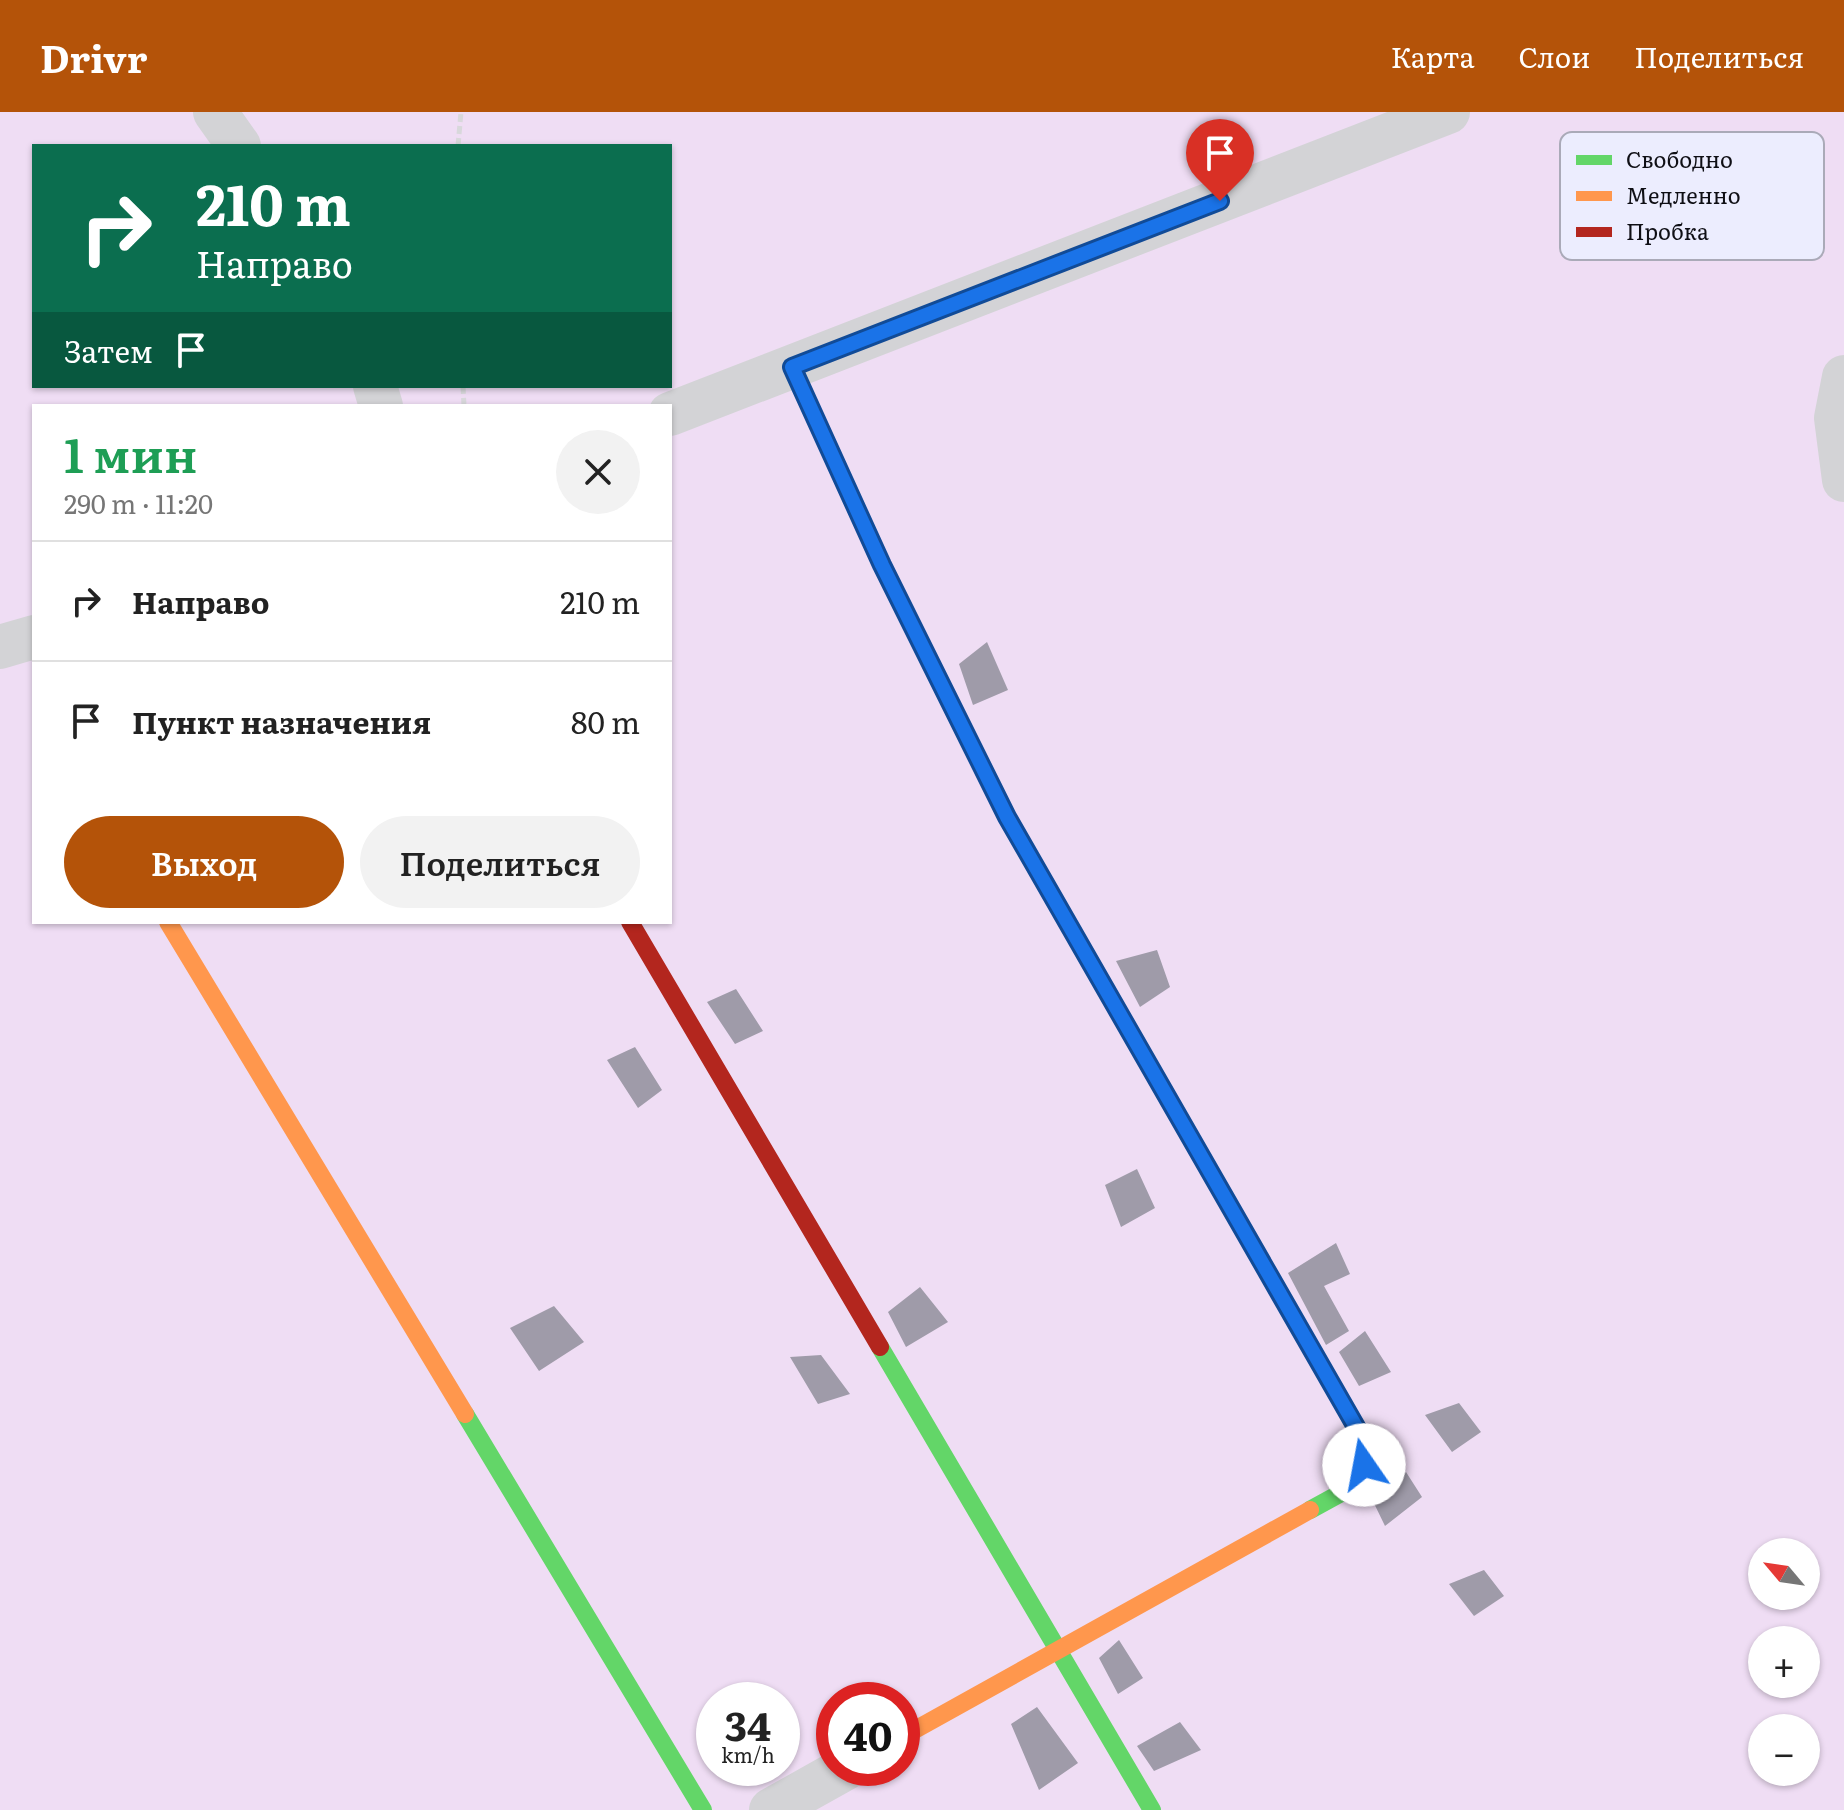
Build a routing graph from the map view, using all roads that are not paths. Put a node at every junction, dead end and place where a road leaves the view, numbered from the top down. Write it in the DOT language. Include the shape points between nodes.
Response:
graph roads {
  1 [pos="215,112"];
  2 [pos="1448,112"];
  3 [pos="238,144"];
  4 [pos="792,367"];
  5 [pos="1844,377"];
  6 [pos="672,413"];
  7 [pos="1844,480"];
  8 [pos="32,638"];
  9 [pos="0,647"];
  10 [pos="169,924"];
  11 [pos="631,924"];
  12 [pos="1058,1650"];
  13 [pos="920,1727"];
  14 [pos="816,1785"];
  15 [pos="703,1810"];
  16 [pos="771,1810"];
  17 [pos="1152,1810"];
  1 -- 3 [label="street"];
  2 -- 4 [label="street"];
  4 -- 6 [label="street"];
  4 -- 12 [label="street" via="882,565 1007,817 1363,1439 1364,1465 1352,1487"];
  5 -- 7 [label="street" via="1836,418"];
  8 -- 9 [label="street"];
  10 -- 15 [label="street"];
  11 -- 12 [label="street"];
  12 -- 13 [label="street"];
  12 -- 17 [label="street"];
  14 -- 16 [label="street"];
}
